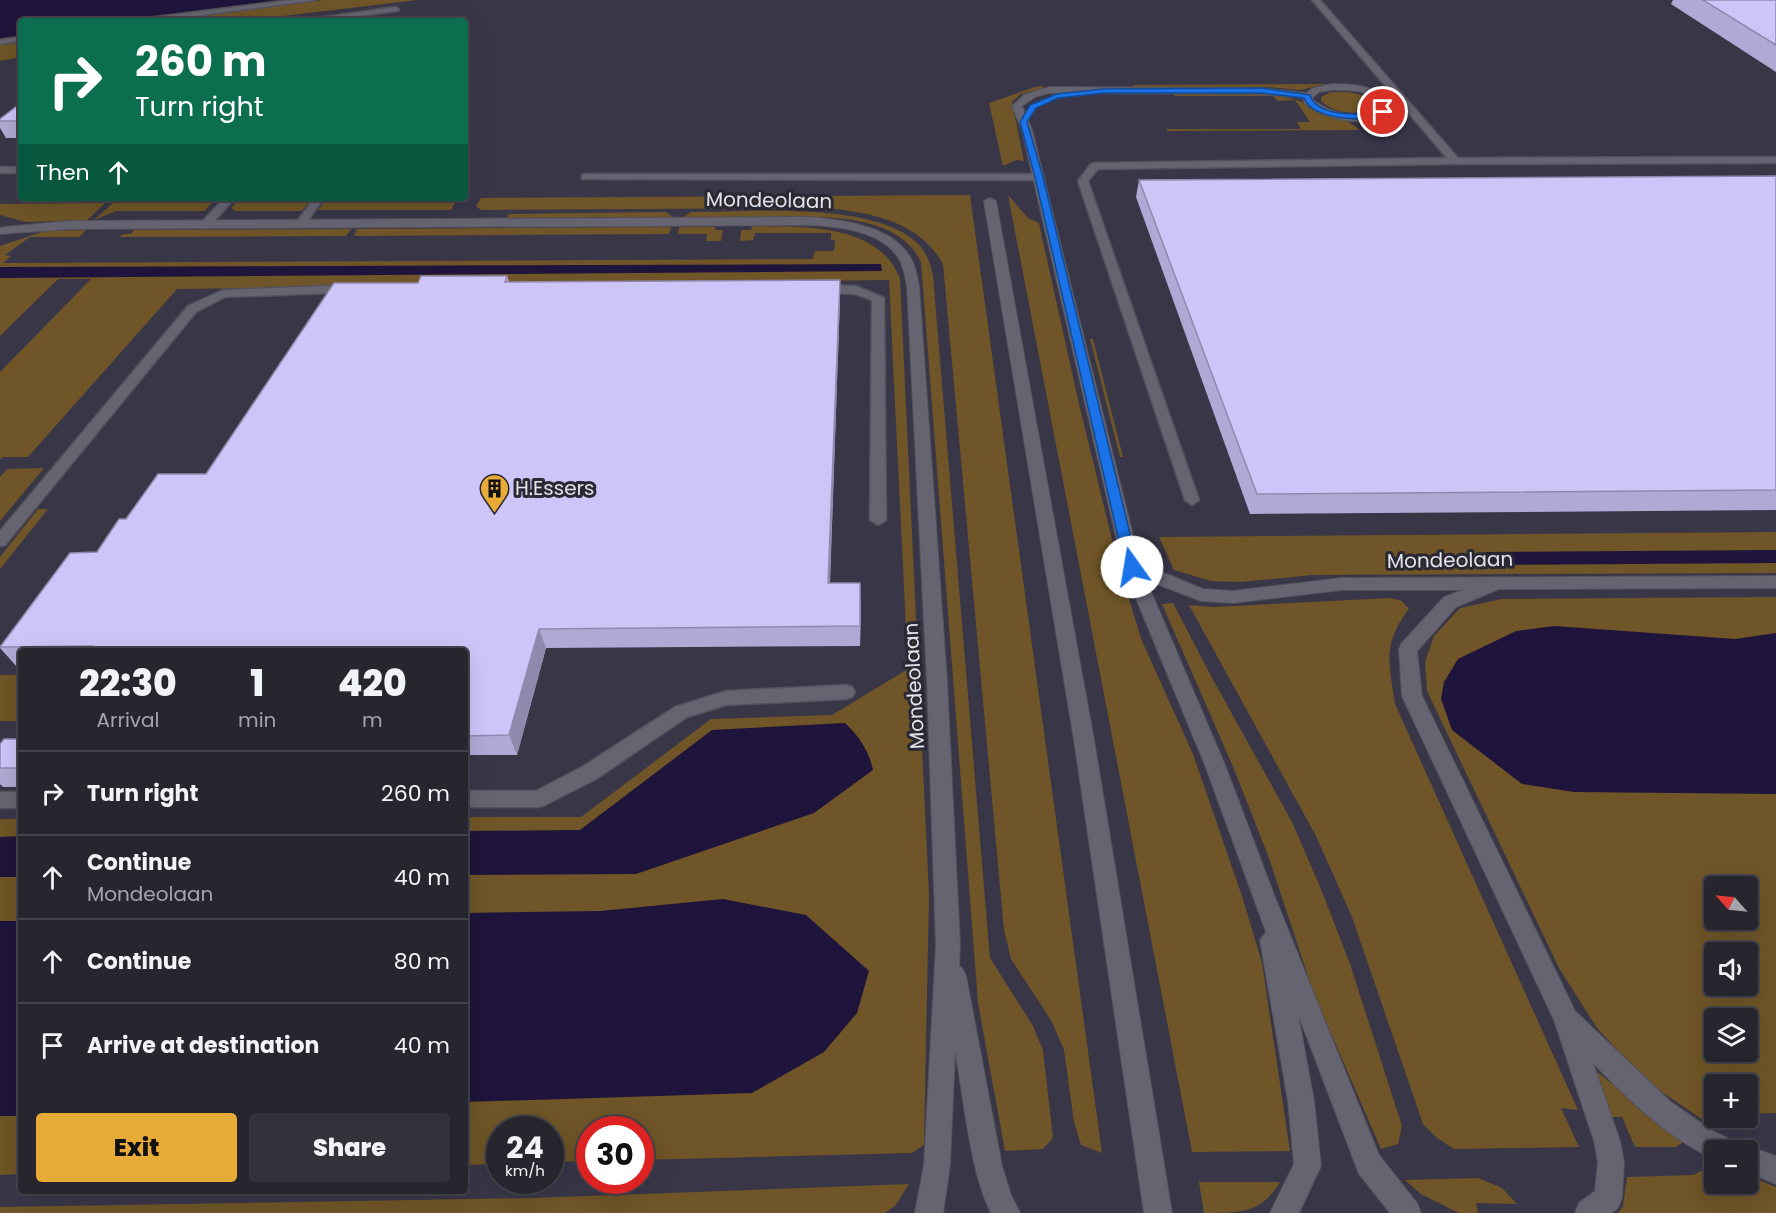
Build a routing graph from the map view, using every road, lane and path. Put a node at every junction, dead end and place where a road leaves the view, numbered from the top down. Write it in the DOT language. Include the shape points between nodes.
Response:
graph roads {
  1 [pos="312,0"];
  2 [pos="1316,0"];
  3 [pos="395,9"];
  4 [pos="165,18"];
  5 [pos="324,18"];
  6 [pos="18,39"];
  7 [pos="0,42"];
  8 [pos="1104,91"];
  9 [pos="1308,96"];
  10 [pos="1039,103"];
  11 [pos="1361,117"];
  12 [pos="1370,129"];
  13 [pos="1776,160"];
  14 [pos="1455,161"];
  15 [pos="0,170"];
  16 [pos="18,170"];
  17 [pos="586,177"];
  18 [pos="1039,177"];
  19 [pos="227,201"];
  20 [pos="317,201"];
  21 [pos="990,201"];
  22 [pos="301,223"];
  23 [pos="206,224"];
  24 [pos="2,231"];
  25 [pos="364,288"];
  26 [pos="810,290"];
  27 [pos="1192,500"];
  28 [pos="878,520"];
  29 [pos="0,541"];
  30 [pos="1132,567"];
  31 [pos="1500,582"];
  32 [pos="1776,582"];
  33 [pos="846,692"];
  34 [pos="468,799"];
  35 [pos="0,800"];
  36 [pos="18,800"];
  37 [pos="1265,900"];
  38 [pos="948,945"];
  39 [pos="1565,1017"];
  40 [pos="1704,1141"];
  41 [pos="1758,1163"];
  42 [pos="1776,1170"];
  43 [pos="929,1213"];
  44 [pos="1006,1213"];
  45 [pos="1158,1213"];
  46 [pos="1284,1213"];
  47 [pos="1407,1213"];
  48 [pos="1589,1213"];
  1 -- 4 [label="lane"];
  2 -- 14 [label="lane"];
  3 -- 5 [label="lane"];
  6 -- 7 [label="lane"];
  8 -- 9 [label="street" via="1261,91"];
  8 -- 10 [label="street" via="1057,96"];
  8 -- 18 [label="street" via="1049,90 1022,99 1017,106 1026,117"];
  9 -- 11 [label="street" via="1310,104 1321,110"];
  9 -- 11 [label="street" via="1323,88 1349,88 1374,94 1387,104 1383,112"];
  11 -- 12 [label="street"];
  13 -- 14 [label="lane"];
  14 -- 27 [label="lane" via="1095,165 1083,181"];
  15 -- 16 [label="lane"];
  17 -- 18 [label="lane"];
  18 -- 30 [label="street"];
  19 -- 23 [label="lane"];
  20 -- 22 [label="lane"];
  21 -- 45 [label="street" via="1084,740"];
  22 -- 23 [label="street, Mondeolaan"];
  22 -- 38 [label="street, Mondeolaan" via="808,221 860,230 892,244 903,255 913,286 937,681"];
  23 -- 24 [label="street, Mondeolaan" via="70,225"];
  25 -- 29 [label="lane" via="223,294 192,309"];
  26 -- 28 [label="lane" via="856,290 878,298"];
  30 -- 31 [label="street, Mondeolaan" via="1201,595 1233,597 1342,584"];
  30 -- 37 [label="street" via="1215,765"];
  31 -- 32 [label="street, Mondeolaan"];
  31 -- 39 [label="street" via="1450,602 1408,649 1413,696"];
  33 -- 34 [label="lane" via="726,698 681,712 589,773 538,799"];
  35 -- 36 [label="lane"];
  37 -- 46 [label="street" via="1301,1101 1308,1166"];
  37 -- 47 [label="street" via="1370,1164"];
  38 -- 43 [label="street" via="937,1165"];
  38 -- 44 [label="street" via="989,1166"];
  39 -- 40 [label="street" via="1664,1113"];
  39 -- 48 [label="street" via="1611,1162 1608,1198"];
  41 -- 42 [label="street"];
}
